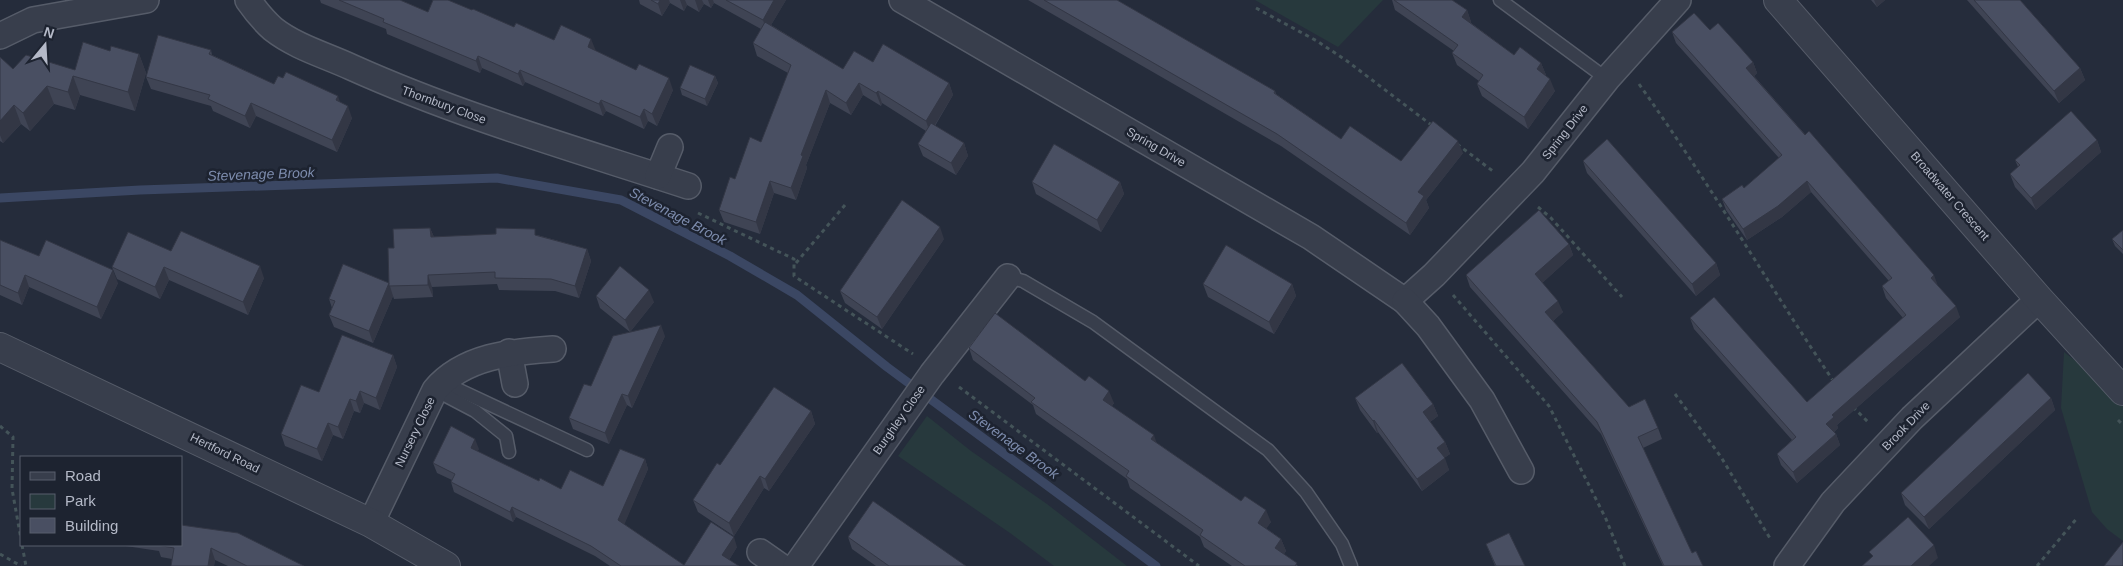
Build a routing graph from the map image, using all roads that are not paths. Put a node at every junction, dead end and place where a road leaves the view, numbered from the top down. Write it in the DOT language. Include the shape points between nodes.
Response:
graph roads {
  1 [pos="146,0"];
  2 [pos="248,0"];
  3 [pos="902,0"];
  4 [pos="1500,0"];
  5 [pos="1678,0"];
  6 [pos="1778,0"];
  7 [pos="0,36"];
  8 [pos="1615,70"];
  9 [pos="670,146"];
  10 [pos="658,176"];
  11 [pos="688,186"];
  12 [pos="1008,278"];
  13 [pos="2039,298"];
  14 [pos="1405,301"];
  15 [pos="0,347"];
  16 [pos="553,349"];
  17 [pos="508,352"];
  18 [pos="514,384"];
  19 [pos="440,385"];
  20 [pos="2123,391"];
  21 [pos="587,450"];
  22 [pos="509,452"];
  23 [pos="1521,471"];
  24 [pos="371,523"];
  25 [pos="760,552"];
  26 [pos="446,566"];
  27 [pos="780,566"];
  28 [pos="796,566"];
  29 [pos="1351,566"];
  30 [pos="1787,566"];
  1 -- 7 [label="street" via="33,20"];
  2 -- 10 [label="street, Thornbury Close" via="272,28 296,44 406,92"];
  3 -- 14 [label="street, Spring Drive" via="1311,237"];
  4 -- 8 [label="lane"];
  5 -- 8 [label="street, Spring Drive"];
  6 -- 13 [label="street, Broadwater Crescent"];
  8 -- 14 [label="street, Spring Drive" via="1533,172"];
  9 -- 10 [label="street"];
  10 -- 11 [label="street, Thornbury Close"];
  12 -- 28 [label="street, Burghley Close" via="932,374"];
  12 -- 29 [label="lane" via="1023,281 1092,322 1268,450 1306,492 1342,544"];
  13 -- 20 [label="street, Broadwater Crescent"];
  13 -- 30 [label="street, Brook Drive" via="1912,418 1833,502"];
  14 -- 23 [label="street, Spring Drive" via="1428,326 1482,400"];
  15 -- 24 [label="street, Hertford Road"];
  16 -- 17 [label="street"];
  17 -- 18 [label="street"];
  17 -- 19 [label="street" via="462,368"];
  19 -- 21 [label="lane" via="457,389"];
  19 -- 22 [label="lane" via="506,436"];
  19 -- 24 [label="street, Nursery Close"];
  24 -- 26 [label="street, Hertford Road"];
  25 -- 27 [label="street"];
}
